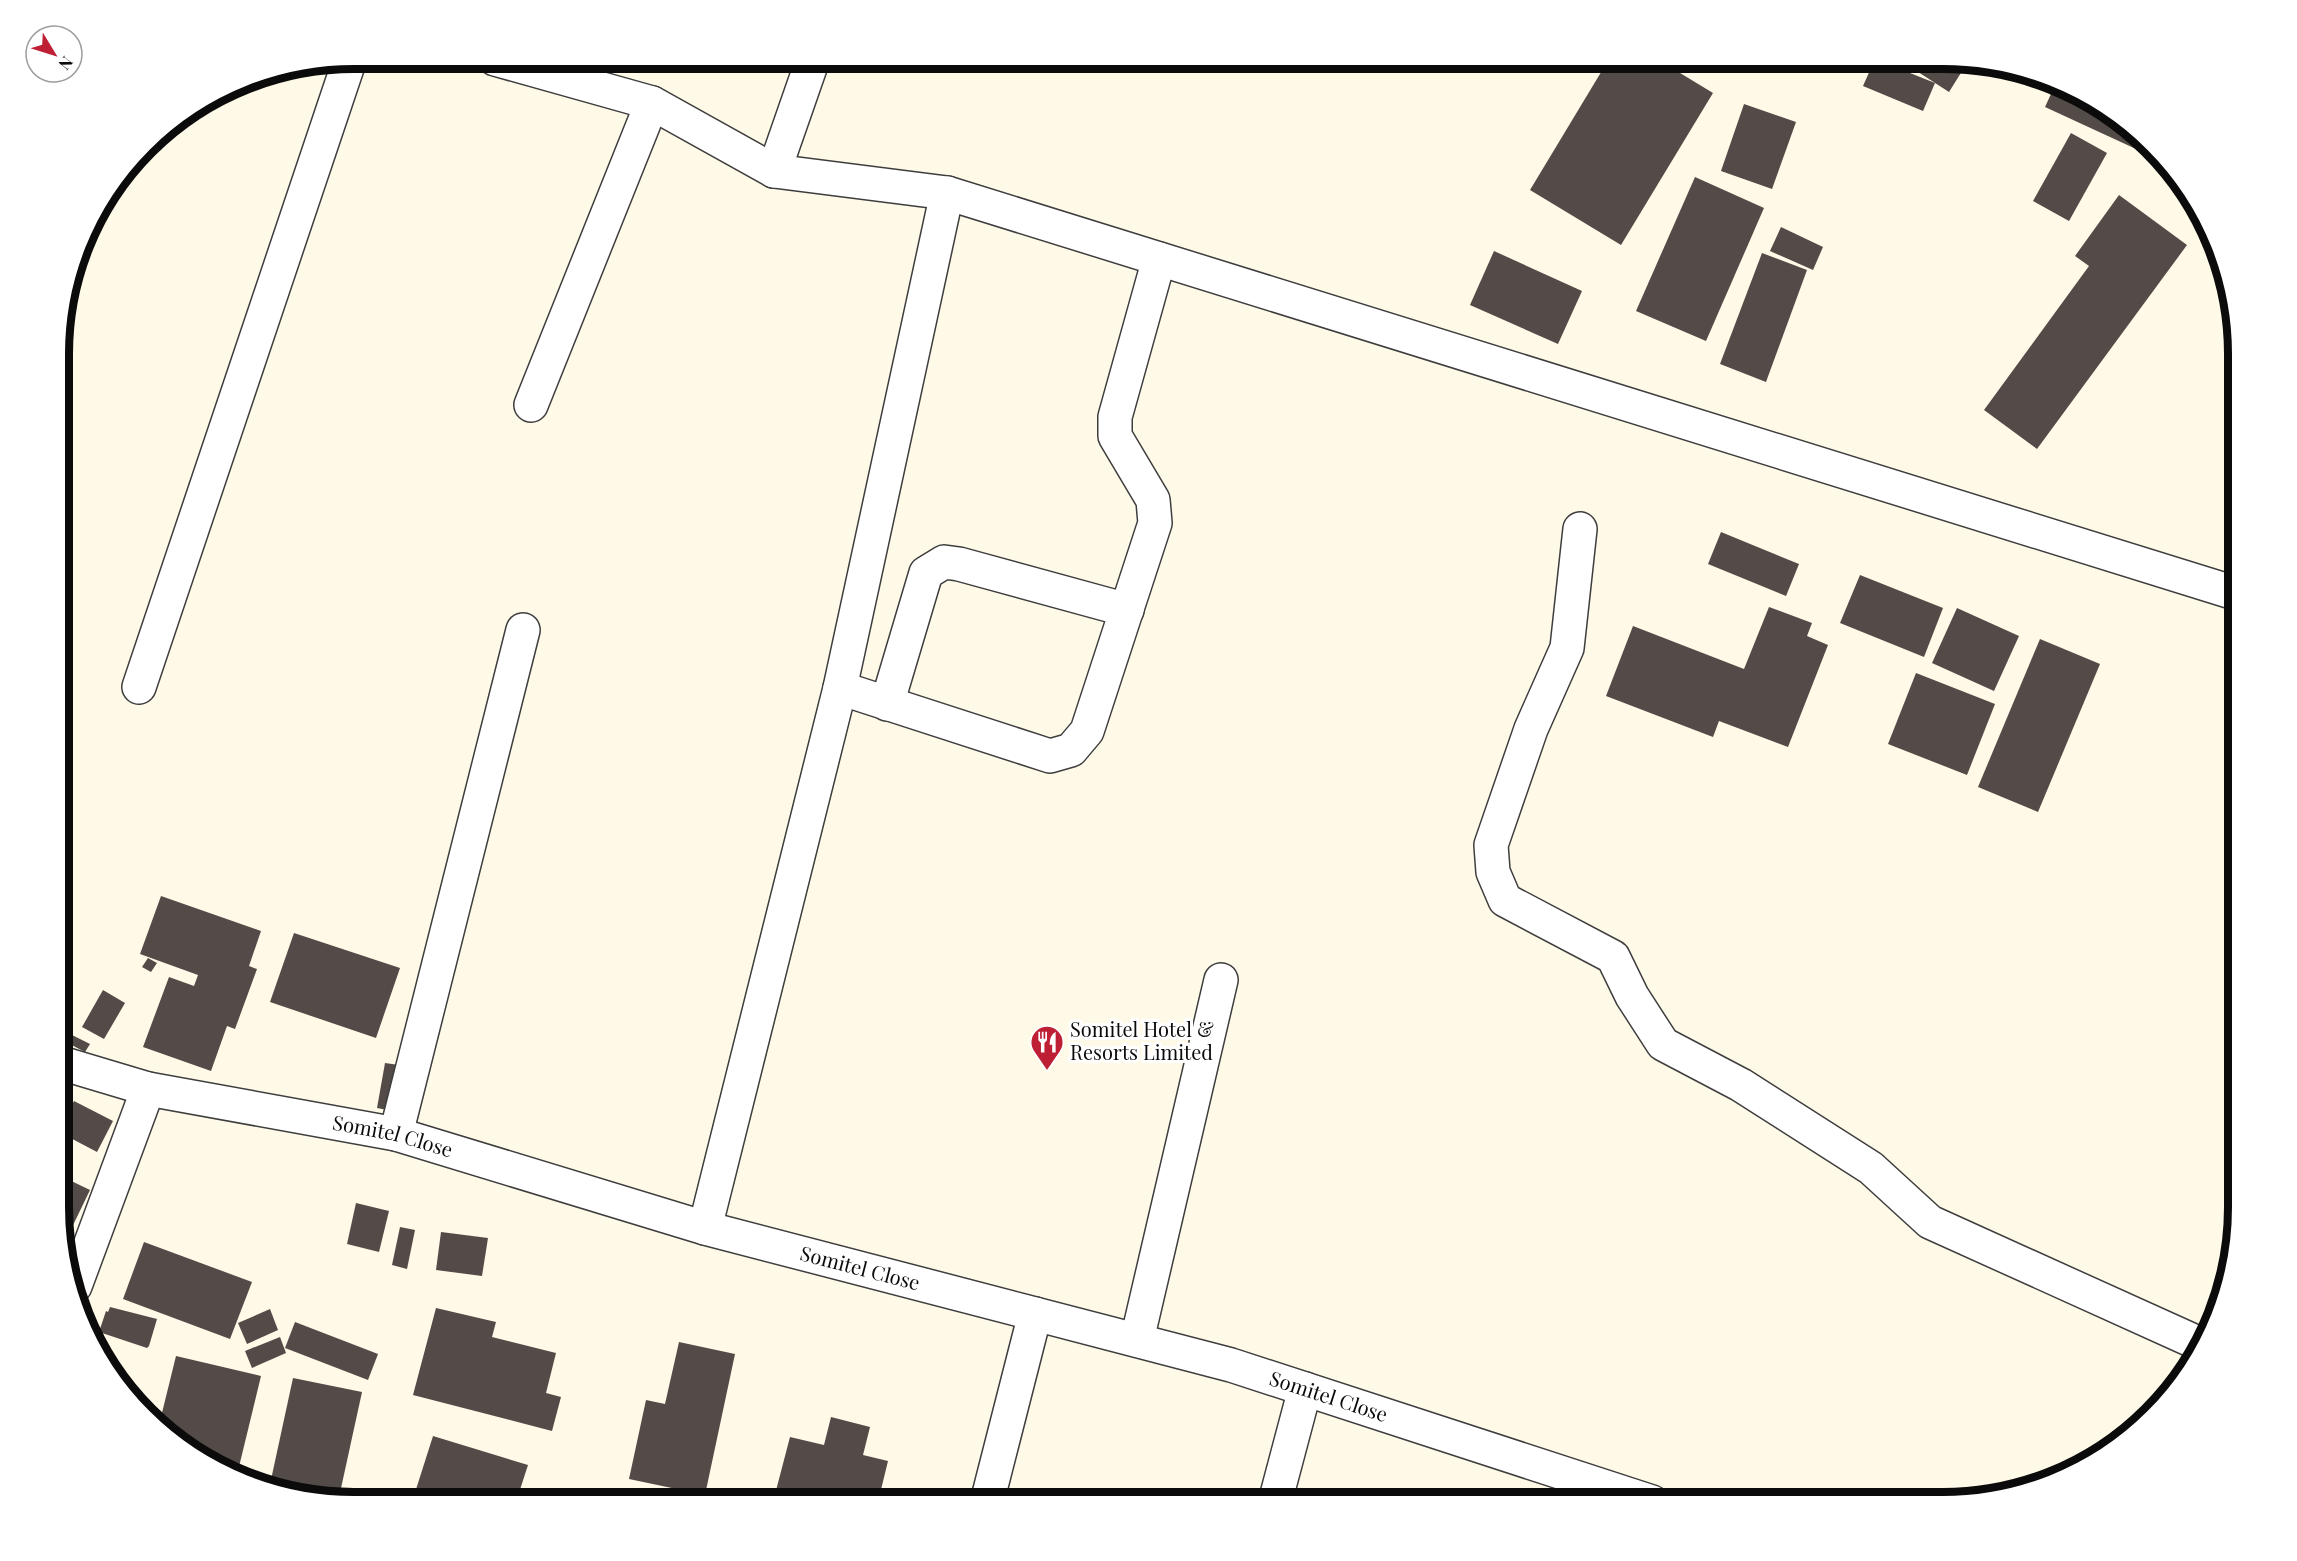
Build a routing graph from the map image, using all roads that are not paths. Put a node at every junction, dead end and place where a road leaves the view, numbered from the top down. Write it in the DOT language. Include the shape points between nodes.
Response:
graph roads {
  1 [pos="347,69"];
  2 [pos="533,69"];
  3 [pos="810,69"];
  4 [pos="652,103"];
  5 [pos="774,171"];
  6 [pos="947,193"];
  7 [pos="1159,259"];
  8 [pos="531,405"];
  9 [pos="1580,529"];
  10 [pos="2228,591"];
  11 [pos="1126,610"];
  12 [pos="523,630"];
  13 [pos="139,687"];
  14 [pos="840,688"];
  15 [pos="887,705"];
  16 [pos="1221,980"];
  17 [pos="69,1065"];
  18 [pos="148,1089"];
  19 [pos="396,1134"];
  20 [pos="705,1228"];
  21 [pos="78,1278"];
  22 [pos="1035,1314"];
  23 [pos="1137,1340"];
  24 [pos="2194,1342"];
  25 [pos="1305,1389"];
  26 [pos="990,1492"];
  27 [pos="1278,1492"];
  28 [pos="1621,1492"];
  1 -- 13 [label="street"];
  2 -- 4 [label="street"];
  3 -- 5 [label="street"];
  4 -- 5 [label="street"];
  4 -- 8 [label="street"];
  5 -- 6 [label="street"];
  6 -- 7 [label="street"];
  6 -- 14 [label="street"];
  7 -- 10 [label="street"];
  7 -- 11 [label="street" via="1115,417 1115,436 1154,500 1155,523"];
  9 -- 24 [label="street" via="1567,648 1531,729 1491,845 1493,872 1505,900 1612,957 1663,1044 1741,1085 1871,1167 1930,1222"];
  11 -- 15 [label="street" via="1087,732 1071,750 1050,756"];
  11 -- 15 [label="street" via="944,562 926,573"];
  12 -- 19 [label="street"];
  14 -- 15 [label="street"];
  14 -- 20 [label="street"];
  16 -- 23 [label="street"];
  17 -- 18 [label="street, Somitel Close"];
  18 -- 19 [label="street, Somitel Close"];
  18 -- 21 [label="street"];
  19 -- 20 [label="street, Somitel Close"];
  20 -- 22 [label="street, Somitel Close"];
  22 -- 23 [label="street, Somitel Close"];
  22 -- 26 [label="street"];
  23 -- 25 [label="street, Somitel Close"];
  25 -- 27 [label="street"];
  25 -- 28 [label="street, Somitel Close"];
}
